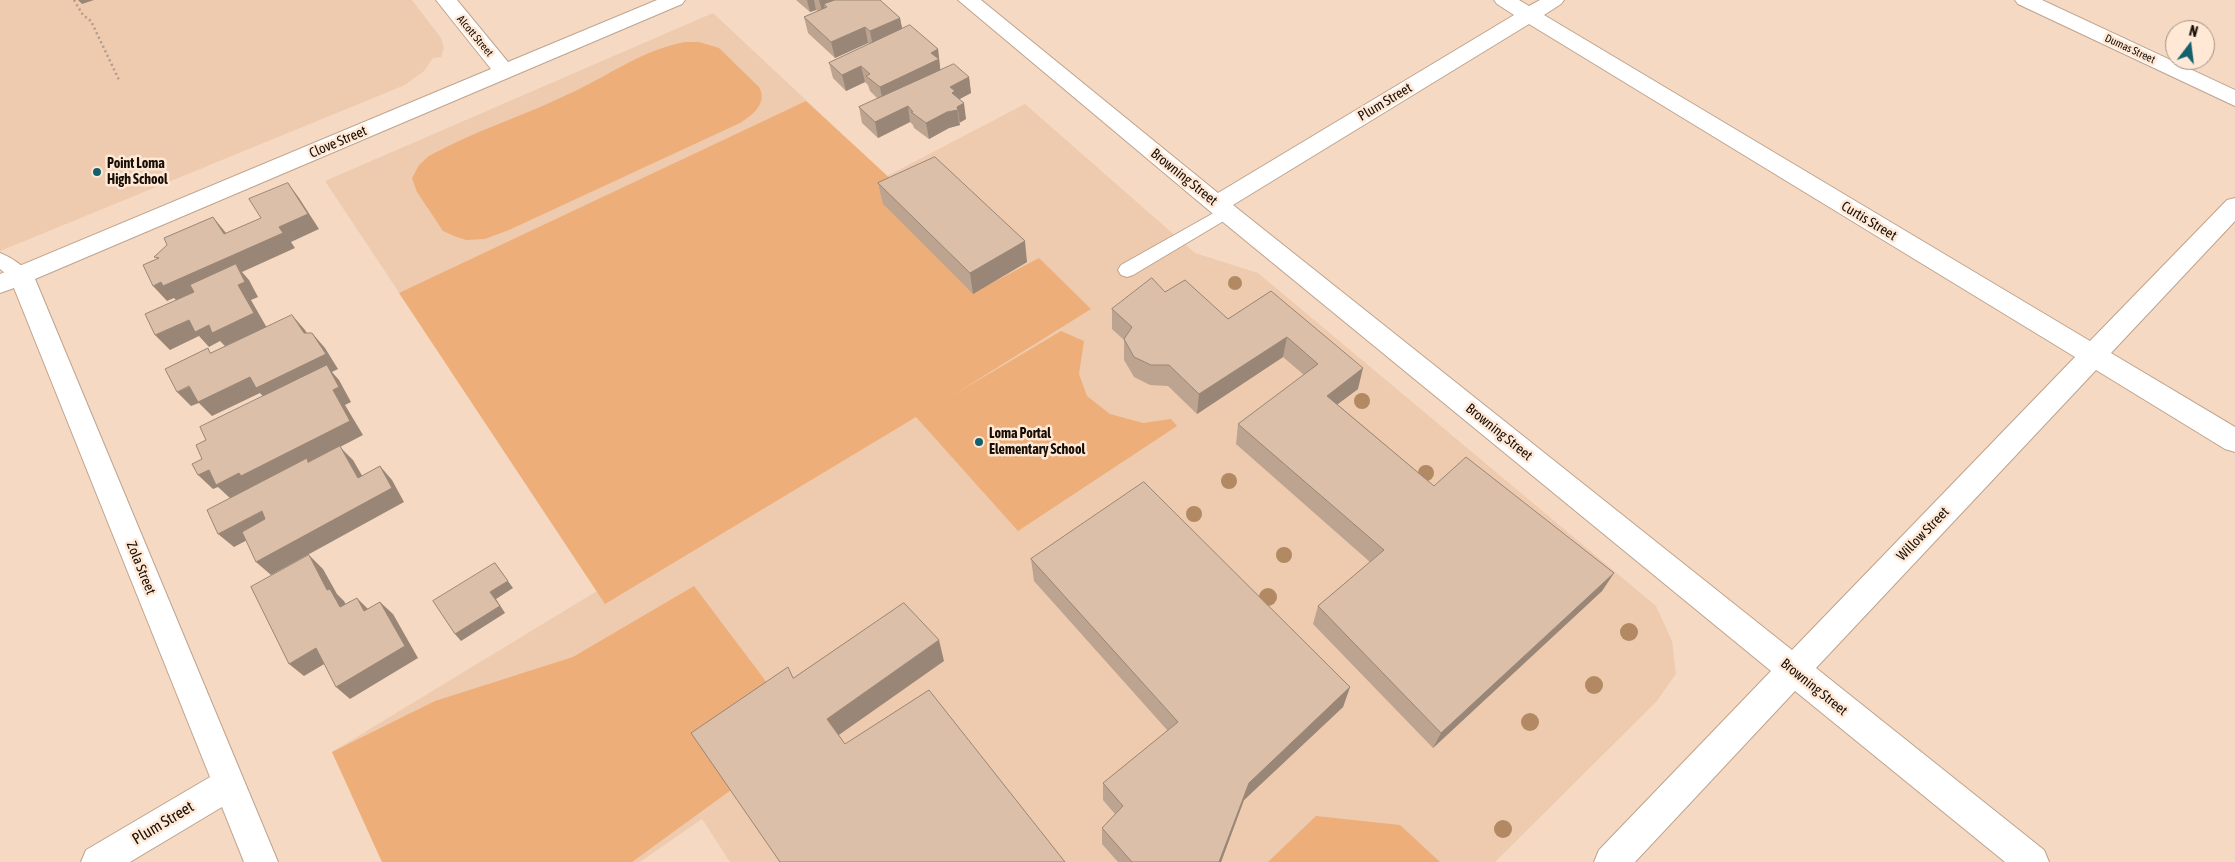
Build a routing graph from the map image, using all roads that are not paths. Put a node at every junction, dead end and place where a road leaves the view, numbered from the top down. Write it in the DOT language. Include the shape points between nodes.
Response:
graph roads {
  1 [pos="446,0"];
  2 [pos="675,0"];
  3 [pos="968,0"];
  4 [pos="1504,0"];
  5 [pos="1554,0"];
  6 [pos="2024,0"];
  7 [pos="1529,14"];
  8 [pos="505,72"];
  9 [pos="2235,99"];
  10 [pos="2235,206"];
  11 [pos="1222,208"];
  12 [pos="1127,270"];
  13 [pos="7,273"];
  14 [pos="2092,356"];
  15 [pos="2235,441"];
  16 [pos="1792,670"];
  17 [pos="229,784"];
  18 [pos="98,862"];
  19 [pos="261,862"];
  20 [pos="1611,862"];
  21 [pos="2032,862"];
  1 -- 8 [label="street, Alcott Street"];
  2 -- 8 [label="street, Clove Street"];
  3 -- 11 [label="street, Browning Street"];
  4 -- 7 [label="street, Curtis Street"];
  5 -- 7 [label="street, Plum Street"];
  6 -- 9 [label="street, Dumas Street"];
  7 -- 11 [label="street, Plum Street"];
  7 -- 14 [label="street, Curtis Street"];
  8 -- 13 [label="street, Clove Street"];
  10 -- 14 [label="street, Willow Street"];
  11 -- 12 [label="lane"];
  11 -- 16 [label="street, Browning Street"];
  13 -- 17 [label="street, Zola Street"];
  14 -- 15 [label="street, Curtis Street"];
  14 -- 16 [label="street, Willow Street"];
  16 -- 20 [label="street, Willow Street"];
  16 -- 21 [label="street, Browning Street"];
  17 -- 18 [label="street, Plum Street"];
  17 -- 19 [label="street, Zola Street"];
}
